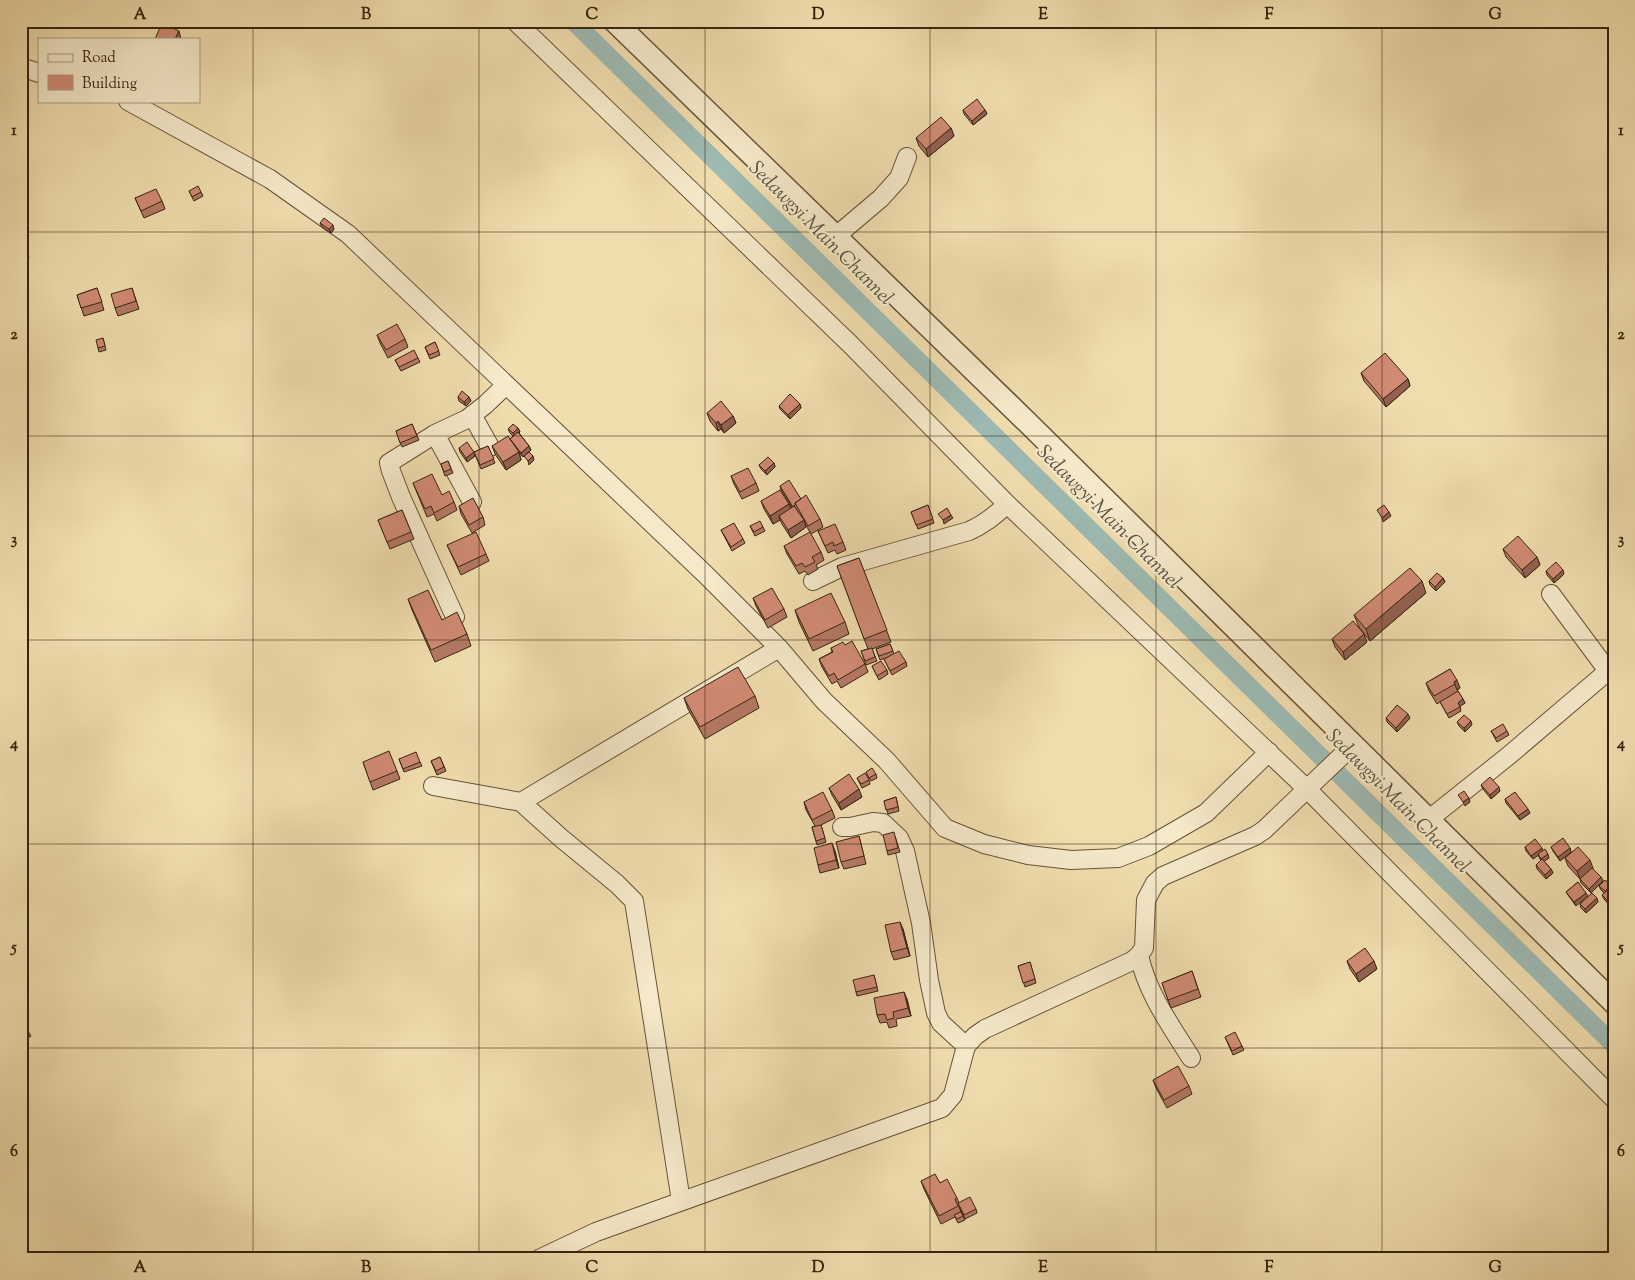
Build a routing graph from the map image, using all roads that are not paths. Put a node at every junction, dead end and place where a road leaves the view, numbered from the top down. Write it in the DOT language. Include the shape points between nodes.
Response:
graph roads {
  1 [pos="516,21"];
  2 [pos="614,21"];
  3 [pos="21,67"];
  4 [pos="38,73"];
  5 [pos="130,102"];
  6 [pos="907,157"];
  7 [pos="835,237"];
  8 [pos="506,385"];
  9 [pos="472,415"];
  10 [pos="435,434"];
  11 [pos="490,447"];
  12 [pos="472,502"];
  13 [pos="1007,504"];
  14 [pos="813,581"];
  15 [pos="1551,594"];
  16 [pos="455,618"];
  17 [pos="779,648"];
  18 [pos="1611,668"];
  19 [pos="1350,748"];
  20 [pos="1269,752"];
  21 [pos="433,786"];
  22 [pos="1311,786"];
  23 [pos="521,802"];
  24 [pos="1428,820"];
  25 [pos="842,827"];
  26 [pos="1139,955"];
  27 [pos="1614,1003"];
  28 [pos="966,1046"];
  29 [pos="1191,1058"];
  30 [pos="1614,1099"];
  31 [pos="681,1201"];
  32 [pos="539,1259"];
  1 -- 13 [label="street" via="850,344"];
  2 -- 7 [label="street"];
  3 -- 4 [label="street"];
  5 -- 8 [label="street" via="270,178 348,234"];
  6 -- 7 [label="street" via="898,178 881,198"];
  7 -- 19 [label="street" via="1028,423"];
  8 -- 9 [label="street"];
  8 -- 17 [label="street"];
  9 -- 10 [label="street"];
  9 -- 11 [label="street"];
  10 -- 12 [label="street"];
  10 -- 16 [label="street" via="389,463"];
  13 -- 14 [label="street" via="982,525 842,567"];
  13 -- 20 [label="street"];
  15 -- 18 [label="street"];
  17 -- 20 [label="street" via="824,701 887,760 945,828 984,844 1028,855 1071,860 1118,858 1149,846 1206,813"];
  17 -- 23 [label="street"];
  18 -- 24 [label="street"];
  19 -- 22 [label="street"];
  19 -- 24 [label="street"];
  20 -- 22 [label="street"];
  21 -- 23 [label="street"];
  22 -- 26 [label="street" via="1255,836 1163,876 1154,883 1146,900 1144,948"];
  22 -- 30 [label="street"];
  23 -- 31 [label="street" via="634,901"];
  24 -- 27 [label="street"];
  25 -- 28 [label="street" via="882,823 899,838 921,924 936,1013 941,1023"];
  26 -- 28 [label="street" via="985,1029"];
  26 -- 29 [label="street" via="1150,989"];
  28 -- 31 [label="street" via="953,1095 942,1108"];
  31 -- 32 [label="street" via="596,1232"];
}
